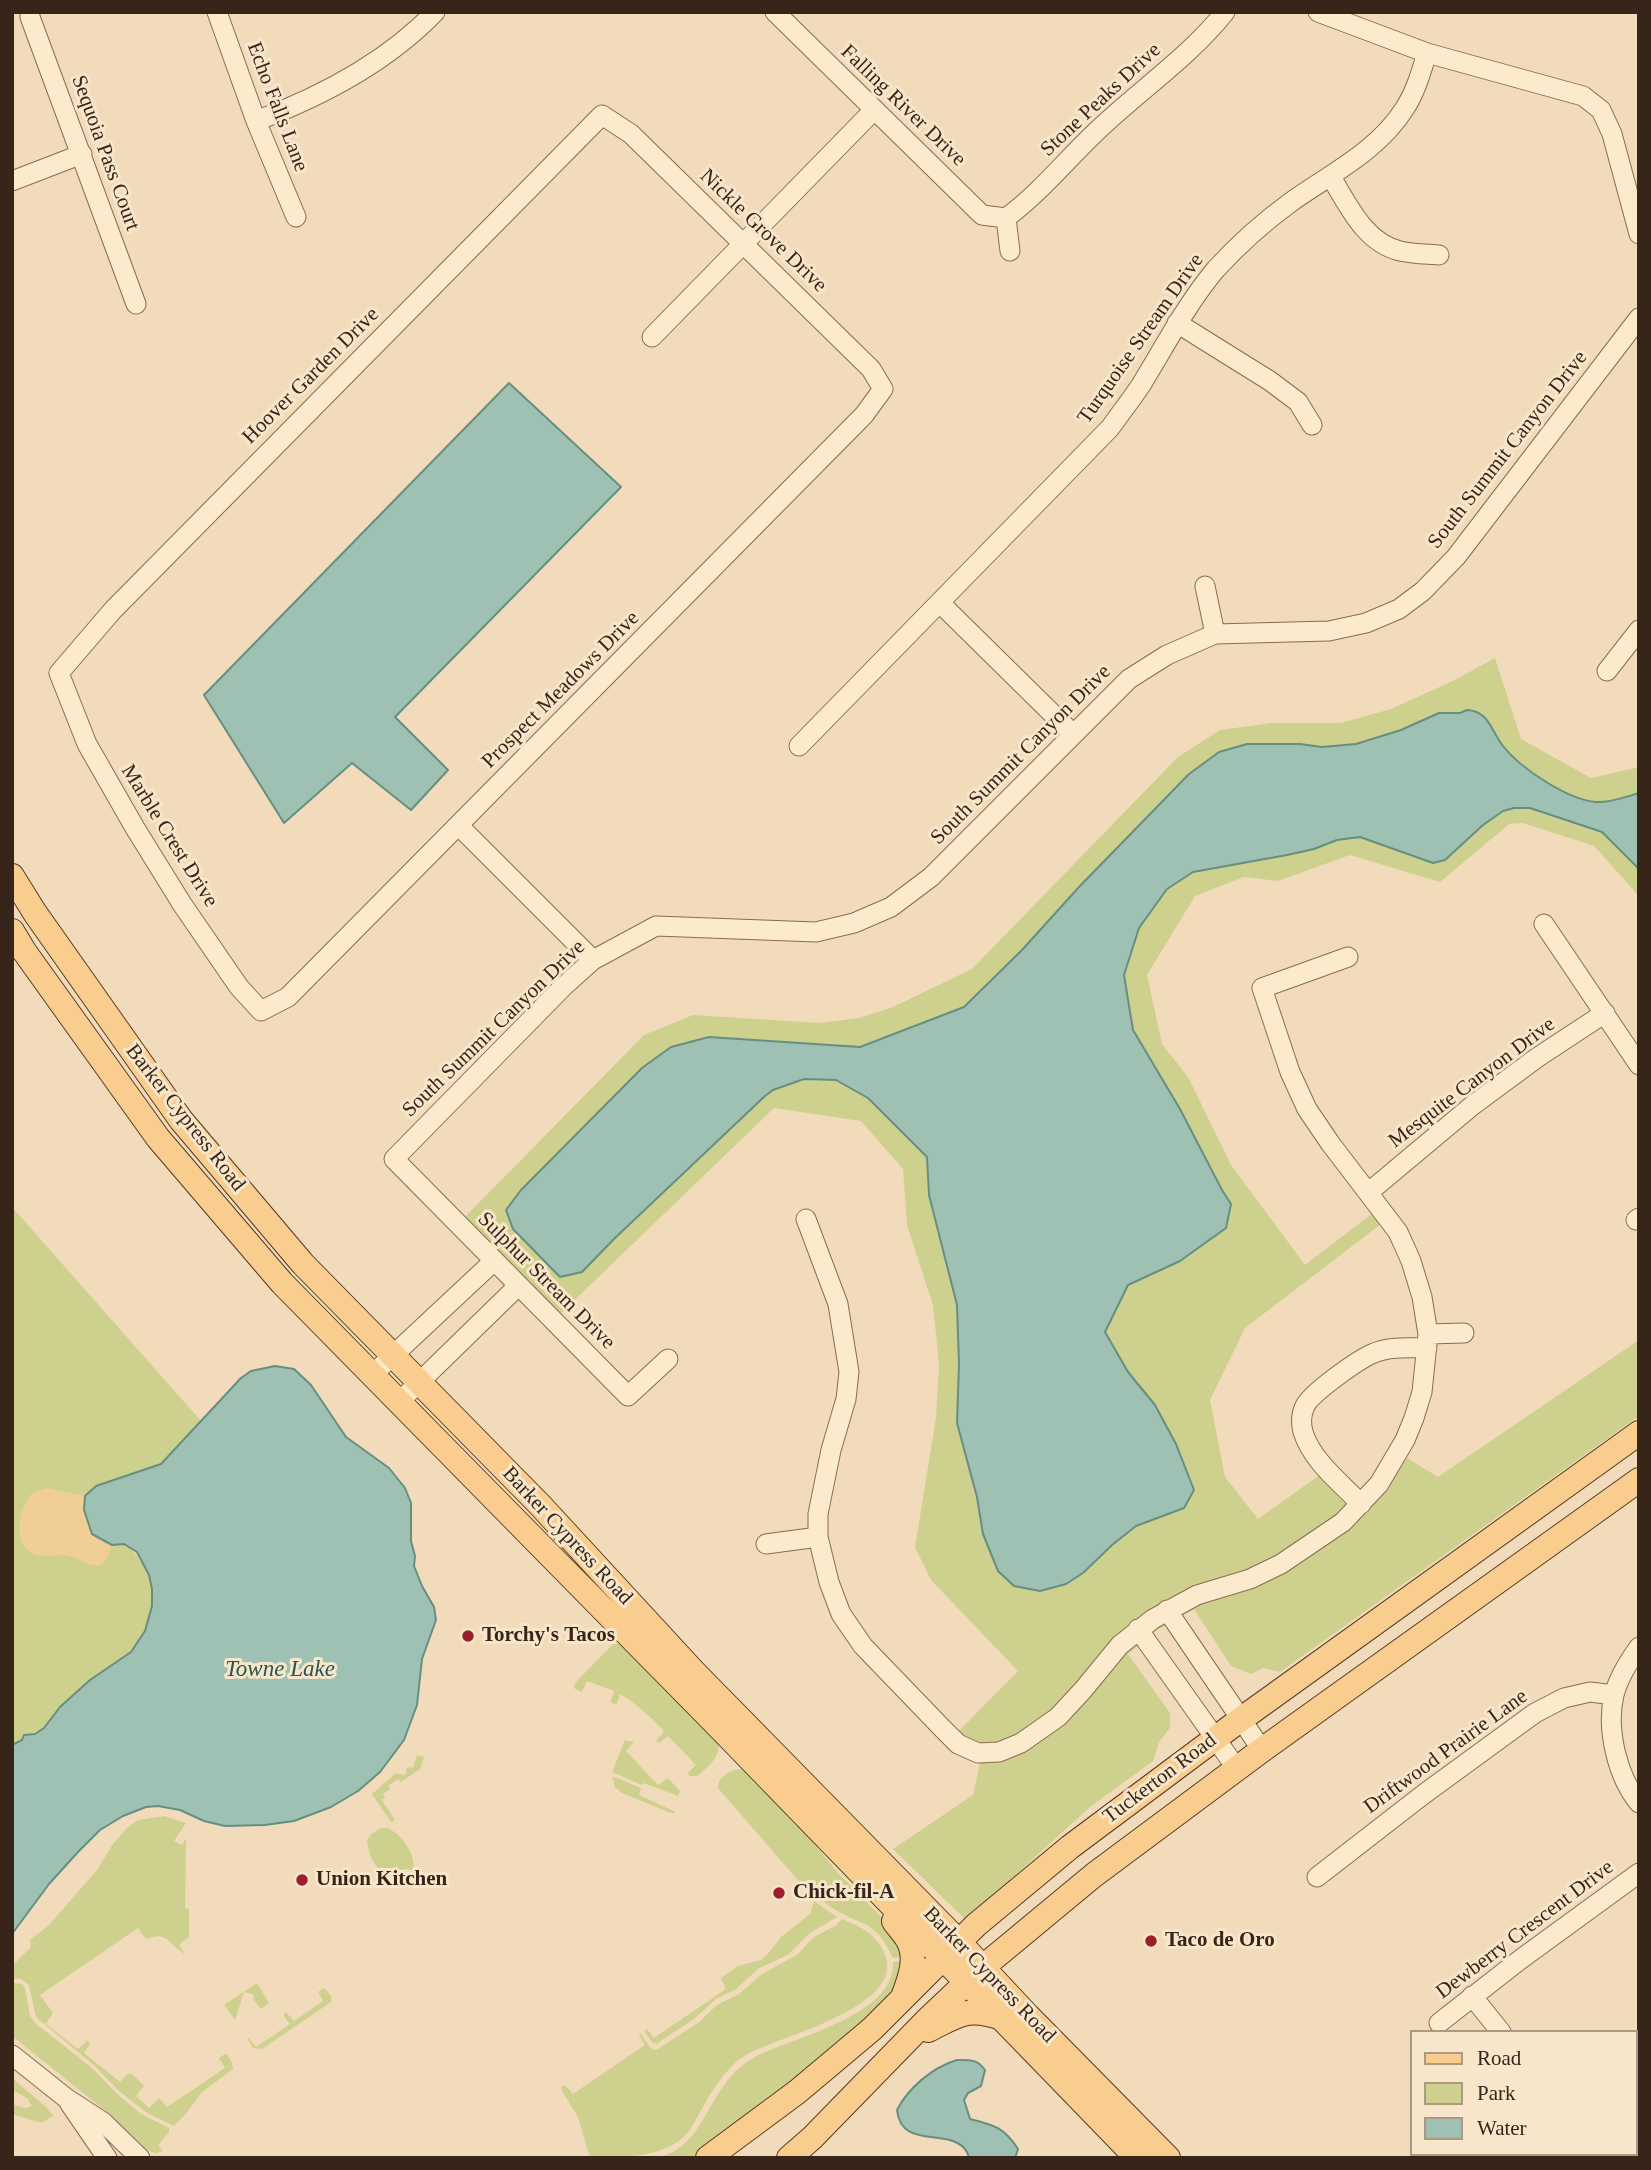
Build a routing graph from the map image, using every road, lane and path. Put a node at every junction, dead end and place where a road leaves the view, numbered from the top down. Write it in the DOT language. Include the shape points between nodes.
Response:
graph roads {
  1 [pos="217,12"];
  2 [pos="435,12"];
  3 [pos="775,12"];
  4 [pos="1224,12"];
  5 [pos="1318,12"];
  6 [pos="28,18"];
  7 [pos="1427,53"];
  8 [pos="874,110"];
  9 [pos="602,115"];
  10 [pos="256,121"];
  11 [pos="82,154"];
  12 [pos="1331,177"];
  13 [pos="12,181"];
  14 [pos="1634,200"];
  15 [pos="296,217"];
  16 [pos="1006,218"];
  17 [pos="1639,234"];
  18 [pos="743,244"];
  19 [pos="1010,251"];
  20 [pos="1439,255"];
  21 [pos="136,304"];
  22 [pos="1639,318"];
  23 [pos="1177,323"];
  24 [pos="652,337"];
  25 [pos="883,389"];
  26 [pos="1312,425"];
  27 [pos="1205,586"];
  28 [pos="940,603"];
  29 [pos="1639,630"];
  30 [pos="1215,634"];
  31 [pos="1607,671"];
  32 [pos="59,673"];
  33 [pos="1073,734"];
  34 [pos="799,746"];
  35 [pos="459,826"];
  36 [pos="12,876"];
  37 [pos="35,913"];
  38 [pos="12,924"];
  39 [pos="1544,924"];
  40 [pos="12,931"];
  41 [pos="1348,957"];
  42 [pos="593,960"];
  43 [pos="261,1011"];
  44 [pos="1605,1013"];
  45 [pos="1639,1065"];
  46 [pos="394,1159"];
  47 [pos="1369,1192"];
  48 [pos="806,1219"];
  49 [pos="494,1261"];
  50 [pos="518,1286"];
  51 [pos="1464,1333"];
  52 [pos="1428,1341"];
  53 [pos="393,1355"];
  54 [pos="668,1359"];
  55 [pos="372,1375"];
  56 [pos="419,1382"];
  57 [pos="399,1402"];
  58 [pos="1639,1433"];
  59 [pos="1639,1480"];
  60 [pos="1361,1504"];
  61 [pos="818,1537"];
  62 [pos="766,1544"];
  63 [pos="1153,1619"];
  64 [pos="619,1625"];
  65 [pos="1639,1647"];
  66 [pos="1195,1652"];
  67 [pos="1168,1670"];
  68 [pos="1217,1686"];
  69 [pos="1614,1695"];
  70 [pos="721,1699"];
  71 [pos="1191,1703"];
  72 [pos="1240,1720"];
  73 [pos="1215,1738"];
  74 [pos="1262,1750"];
  75 [pos="1237,1769"];
  76 [pos="1639,1803"];
  77 [pos="1639,1873"];
  78 [pos="1317,1877"];
  79 [pos="872,1884"];
  80 [pos="952,1950"];
  81 [pos="975,1975"];
  82 [pos="1472,1996"];
  83 [pos="902,2001"];
  84 [pos="1002,2018"];
  85 [pos="1439,2023"];
  86 [pos="1499,2030"];
  87 [pos="911,2038"];
  88 [pos="12,2055"];
  89 [pos="66,2098"];
  90 [pos="107,2158"];
  91 [pos="141,2158"];
  92 [pos="708,2158"];
  93 [pos="789,2158"];
  94 [pos="1137,2158"];
  95 [pos="1168,2158"];
  1 -- 10 [label="street, Echo Falls Lane"];
  2 -- 10 [label="street" via="390,51 337,84"];
  3 -- 8 [label="street, Falling River Drive"];
  4 -- 16 [label="street, Stone Peaks Drive" via="1183,56"];
  5 -- 7 [label="street"];
  6 -- 11 [label="street, Sequoia Pass Court"];
  7 -- 12 [label="street, Turquoise Stream Drive" via="1405,108 1365,152"];
  7 -- 14 [label="street" via="1583,96 1601,110"];
  8 -- 16 [label="street, Falling River Drive" via="982,215"];
  8 -- 18 [label="street"];
  9 -- 18 [label="street, Nickle Grove Drive" via="631,134"];
  9 -- 32 [label="street, Hoover Garden Drive" via="113,610"];
  10 -- 15 [label="street, Echo Falls Lane"];
  11 -- 13 [label="street"];
  11 -- 21 [label="street, Sequoia Pass Court"];
  12 -- 20 [label="street" via="1357,220 1376,240 1399,251"];
  12 -- 23 [label="street, Turquoise Stream Drive" via="1253,233 1216,269"];
  14 -- 17 [label="street"];
  16 -- 19 [label="street"];
  18 -- 24 [label="street"];
  18 -- 25 [label="street, Nickle Grove Drive" via="871,369"];
  22 -- 30 [label="street, South Summit Canyon Drive" via="1456,557 1399,609 1366,624 1329,631"];
  23 -- 26 [label="street" via="1298,402"];
  23 -- 28 [label="street, Turquoise Stream Drive" via="1110,428"];
  25 -- 35 [label="street, Prospect Meadows Drive" via="864,415"];
  27 -- 30 [label="street"];
  28 -- 33 [label="street"];
  28 -- 34 [label="street, Turquoise Stream Drive"];
  29 -- 31 [label="street"];
  30 -- 33 [label="street, South Summit Canyon Drive" via="1167,655 1129,679"];
  32 -- 43 [label="street, Marble Crest Drive" via="87,744 135,828 239,988"];
  33 -- 42 [label="street, South Summit Canyon Drive" via="931,877 891,907 817,932 656,926"];
  35 -- 42 [label="street"];
  35 -- 43 [label="street, Prospect Meadows Drive" via="288,997"];
  36 -- 37 [label="main road, Barker Cypress Road"];
  37 -- 38 [label="main road"];
  37 -- 53 [label="main road, Barker Cypress Road" via="181,1120 303,1264"];
  39 -- 44 [label="street"];
  40 -- 55 [label="main road, Barker Cypress Road" via="158,1138 282,1283"];
  41 -- 47 [label="street" via="1262,988 1307,1109"];
  42 -- 46 [label="street, South Summit Canyon Drive"];
  44 -- 45 [label="street"];
  44 -- 47 [label="street, Mesquite Canyon Drive" via="1473,1105"];
  46 -- 49 [label="street, Sulphur Stream Drive"];
  47 -- 52 [label="street" via="1398,1231 1411,1261"];
  48 -- 61 [label="street" via="838,1304 849,1372 824,1476"];
  49 -- 50 [label="street, Sulphur Stream Drive"];
  49 -- 53 [label="street"];
  50 -- 54 [label="street, Sulphur Stream Drive" via="628,1396"];
  50 -- 56 [label="street"];
  51 -- 52 [label="street"];
  52 -- 60 [label="street" via="1422,1392 1405,1440 1379,1484"];
  52 -- 60 [label="street" via="1361,1360 1310,1398 1302,1414 1303,1432 1314,1453"];
  53 -- 55 [label="street"];
  53 -- 56 [label="main road, Barker Cypress Road"];
  55 -- 57 [label="main road, Barker Cypress Road"];
  56 -- 57 [label="street"];
  56 -- 70 [label="main road, Barker Cypress Road"];
  57 -- 64 [label="main road, Barker Cypress Road"];
  58 -- 72 [label="main road, Tuckerton Road"];
  59 -- 74 [label="main road, Tuckerton Road"];
  60 -- 63 [label="street" via="1343,1522 1281,1564 1197,1595"];
  61 -- 62 [label="street"];
  61 -- 63 [label="street" via="841,1614 863,1646 958,1744 978,1753 999,1752 1021,1743 1058,1717 1120,1644"];
  63 -- 66 [label="street"];
  63 -- 67 [label="street"];
  64 -- 70 [label="main road" via="630,1620 678,1669"];
  64 -- 79 [label="main road, Barker Cypress Road"];
  65 -- 69 [label="street"];
  66 -- 67 [label="street"];
  66 -- 68 [label="street"];
  67 -- 71 [label="street"];
  68 -- 71 [label="street"];
  68 -- 72 [label="street"];
  69 -- 76 [label="street" via="1612,1734 1619,1767"];
  69 -- 78 [label="street, Driftwood Prairie Lane" via="1590,1692 1564,1698 1535,1713"];
  70 -- 80 [label="main road, Barker Cypress Road"];
  71 -- 73 [label="street"];
  72 -- 73 [label="main road, Tuckerton Road"];
  72 -- 74 [label="street"];
  73 -- 75 [label="street"];
  73 -- 80 [label="main road, Tuckerton Road" via="1070,1847"];
  74 -- 75 [label="main road, Tuckerton Road"];
  75 -- 81 [label="main road, Tuckerton Road" via="1094,1875"];
  77 -- 82 [label="street, Dewberry Crescent Drive"];
  79 -- 80 [label="main road, Barker Cypress Road"];
  79 -- 83 [label="main road" via="911,1947 913,1961"];
  80 -- 81 [label="main road, Barker Cypress Road"];
  80 -- 83 [label="main road, Tuckerton Road"];
  81 -- 84 [label="main road, Barker Cypress Road"];
  81 -- 87 [label="main road, Tuckerton Road"];
  81 -- 95 [label="main road, Barker Cypress Road" via="1028,2017"];
  82 -- 85 [label="street, Dewberry Crescent Drive"];
  82 -- 86 [label="street"];
  83 -- 92 [label="main road, Tuckerton Road" via="797,2092"];
  84 -- 87 [label="main road" via="970,2011"];
  84 -- 94 [label="main road, Barker Cypress Road"];
  87 -- 93 [label="main road, Tuckerton Road"];
  88 -- 89 [label="street"];
  89 -- 90 [label="street"];
  89 -- 91 [label="street" via="103,2122"];
}
